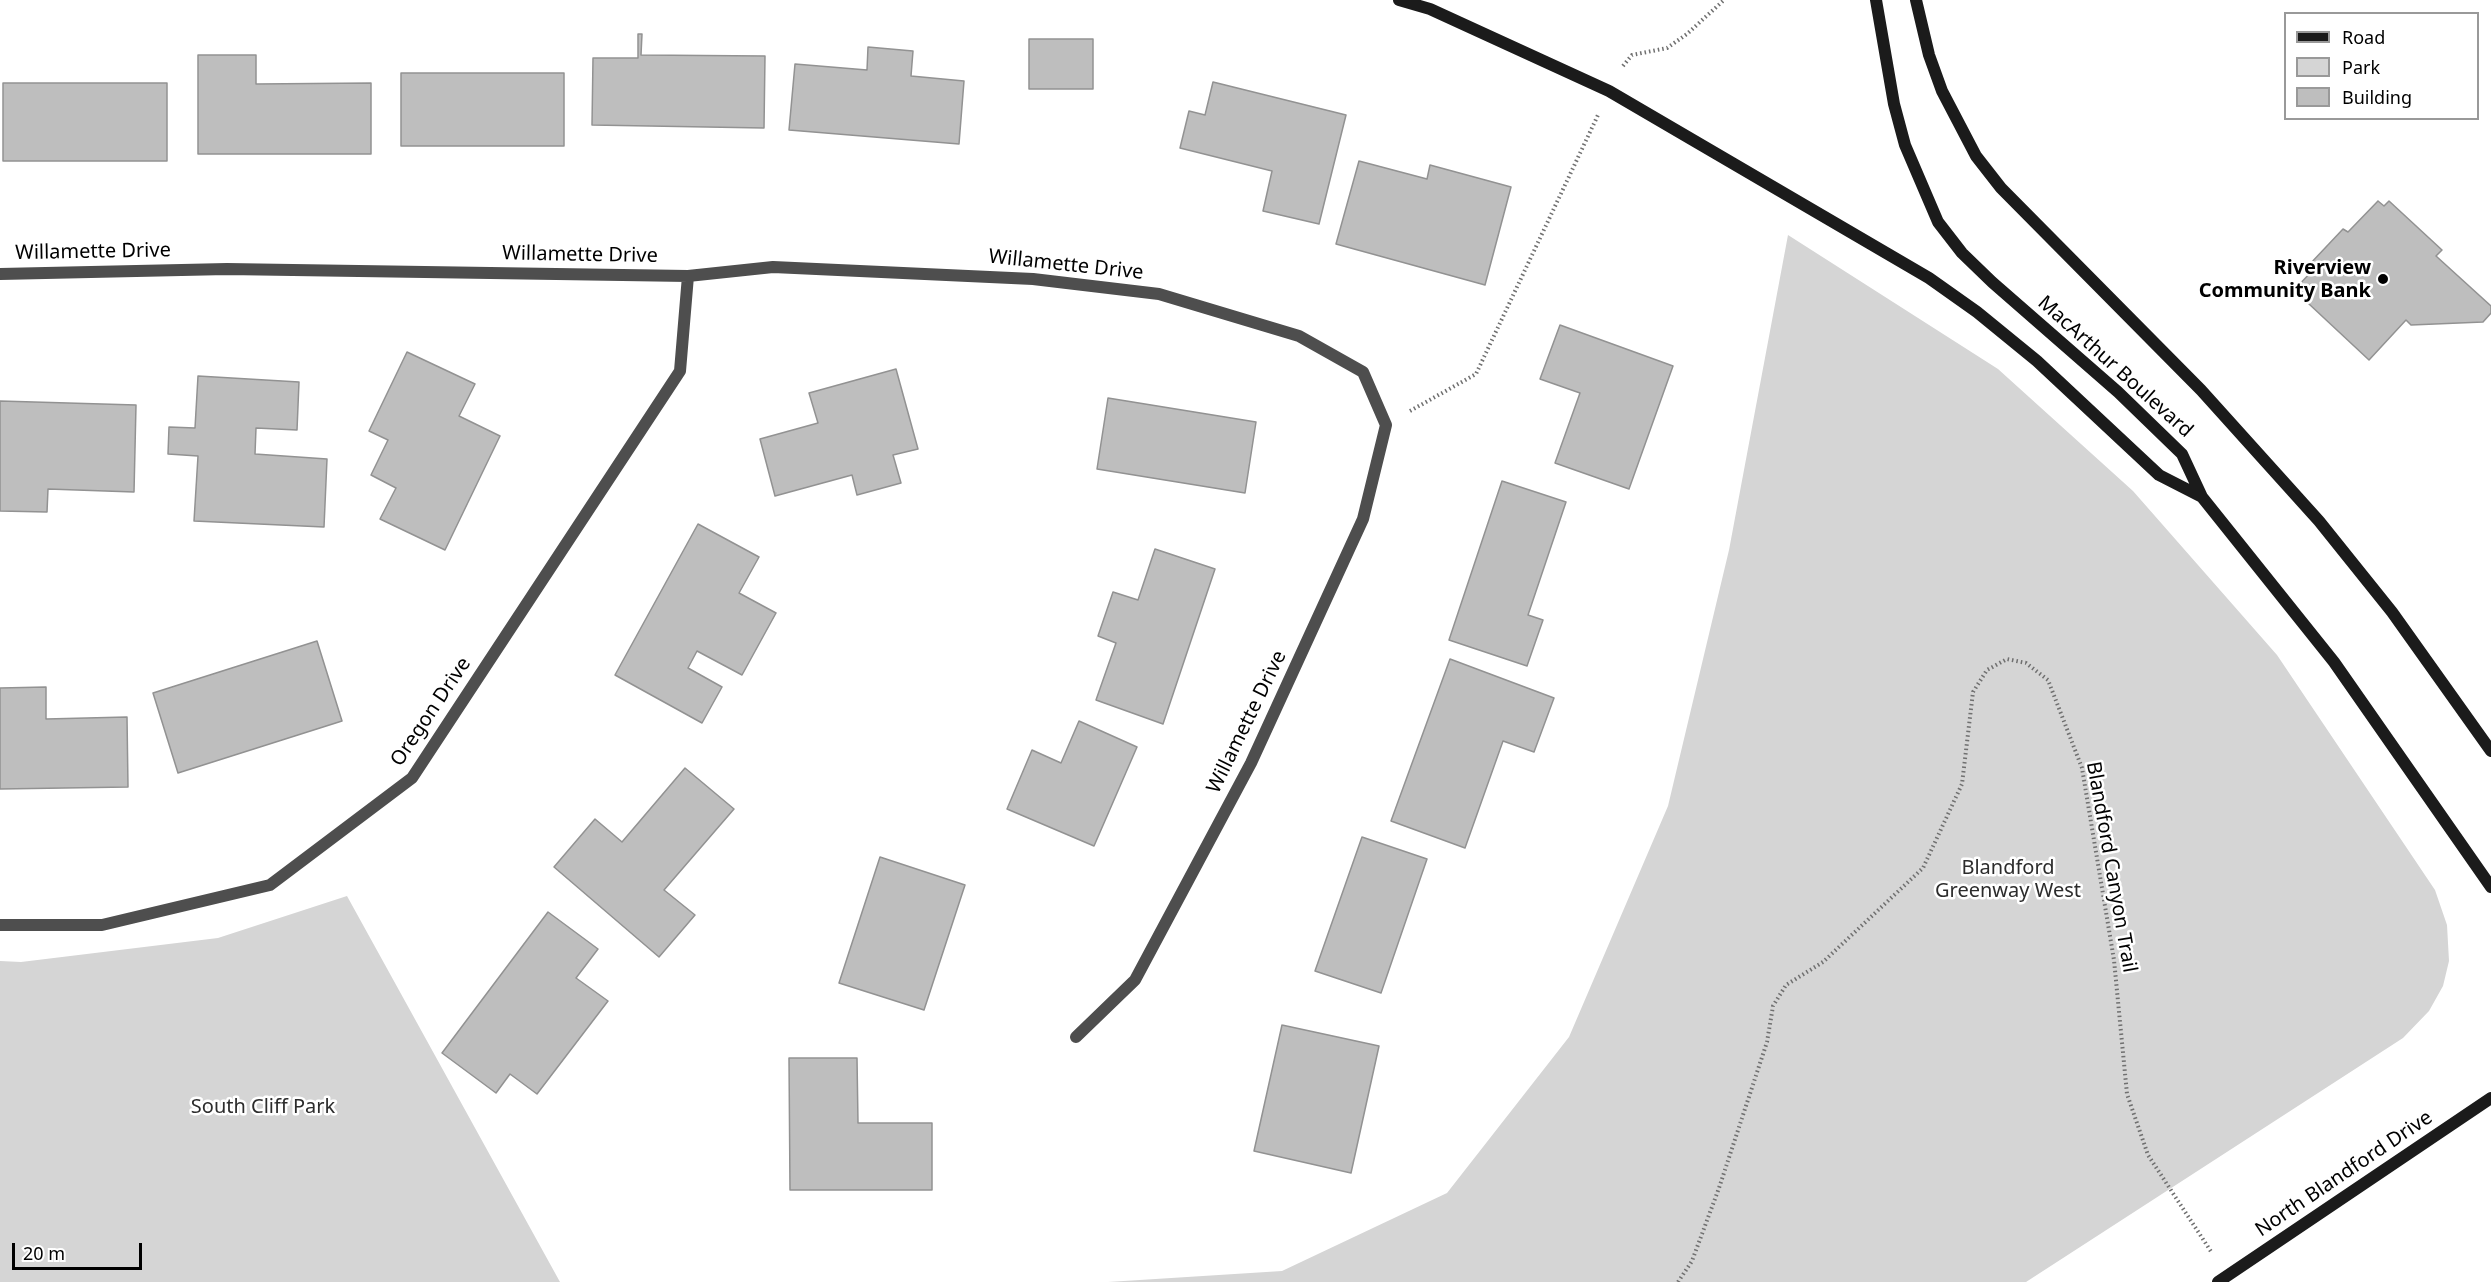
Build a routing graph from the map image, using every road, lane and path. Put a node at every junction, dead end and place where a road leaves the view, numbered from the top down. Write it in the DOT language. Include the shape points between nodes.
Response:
graph roads {
  1 [pos="1399,0"];
  2 [pos="1724,0"];
  3 [pos="1876,0"];
  4 [pos="1916,0"];
  5 [pos="1609,91"];
  6 [pos="0,274"];
  7 [pos="688,276"];
  8 [pos="1386,425"];
  9 [pos="2202,497"];
  10 [pos="2491,751"];
  11 [pos="2491,886"];
  12 [pos="0,925"];
  13 [pos="1076,1037"];
  14 [pos="2491,1098"];
  15 [pos="2223,1279"];
  16 [pos="1678,1282"];
  1 -- 5 [label="street" via="1430,9"];
  2 -- 5 [label="path" via="1667,48 1632,55"];
  3 -- 9 [label="street, MacArthur Boulevard" via="1902,135 1938,222 1992,282 2118,392 2182,454"];
  4 -- 10 [label="street, MacArthur Boulevard" via="1942,92 1958,125 2001,188 2201,390 2319,521 2392,612"];
  5 -- 8 [label="path" via="1476,374"];
  5 -- 9 [label="street" via="1938,285 2037,361 2160,475"];
  6 -- 7 [label="street, Willamette Drive" via="227,269"];
  7 -- 8 [label="street, Willamette Drive" via="773,267 808,268 1033,279 1159,294 1299,336 1363,372"];
  7 -- 12 [label="street, Oregon Drive" via="680,371 412,778 270,885 102,925"];
  8 -- 13 [label="street, Willamette Drive" via="1363,519 1251,763 1135,980"];
  9 -- 11 [label="street, MacArthur Boulevard" via="2334,662"];
  14 -- 15 [label="street, North Blandford Drive"];
  15 -- 16 [label="path, Blandford Canyon Trail" via="2148,1155 2127,1095 2114,960 2082,768 2048,680 2026,663 2007,659 1987,670 1973,692 1962,784 1923,868 1823,962 1786,985 1773,1006 1767,1042 1719,1188 1692,1261"];
}
